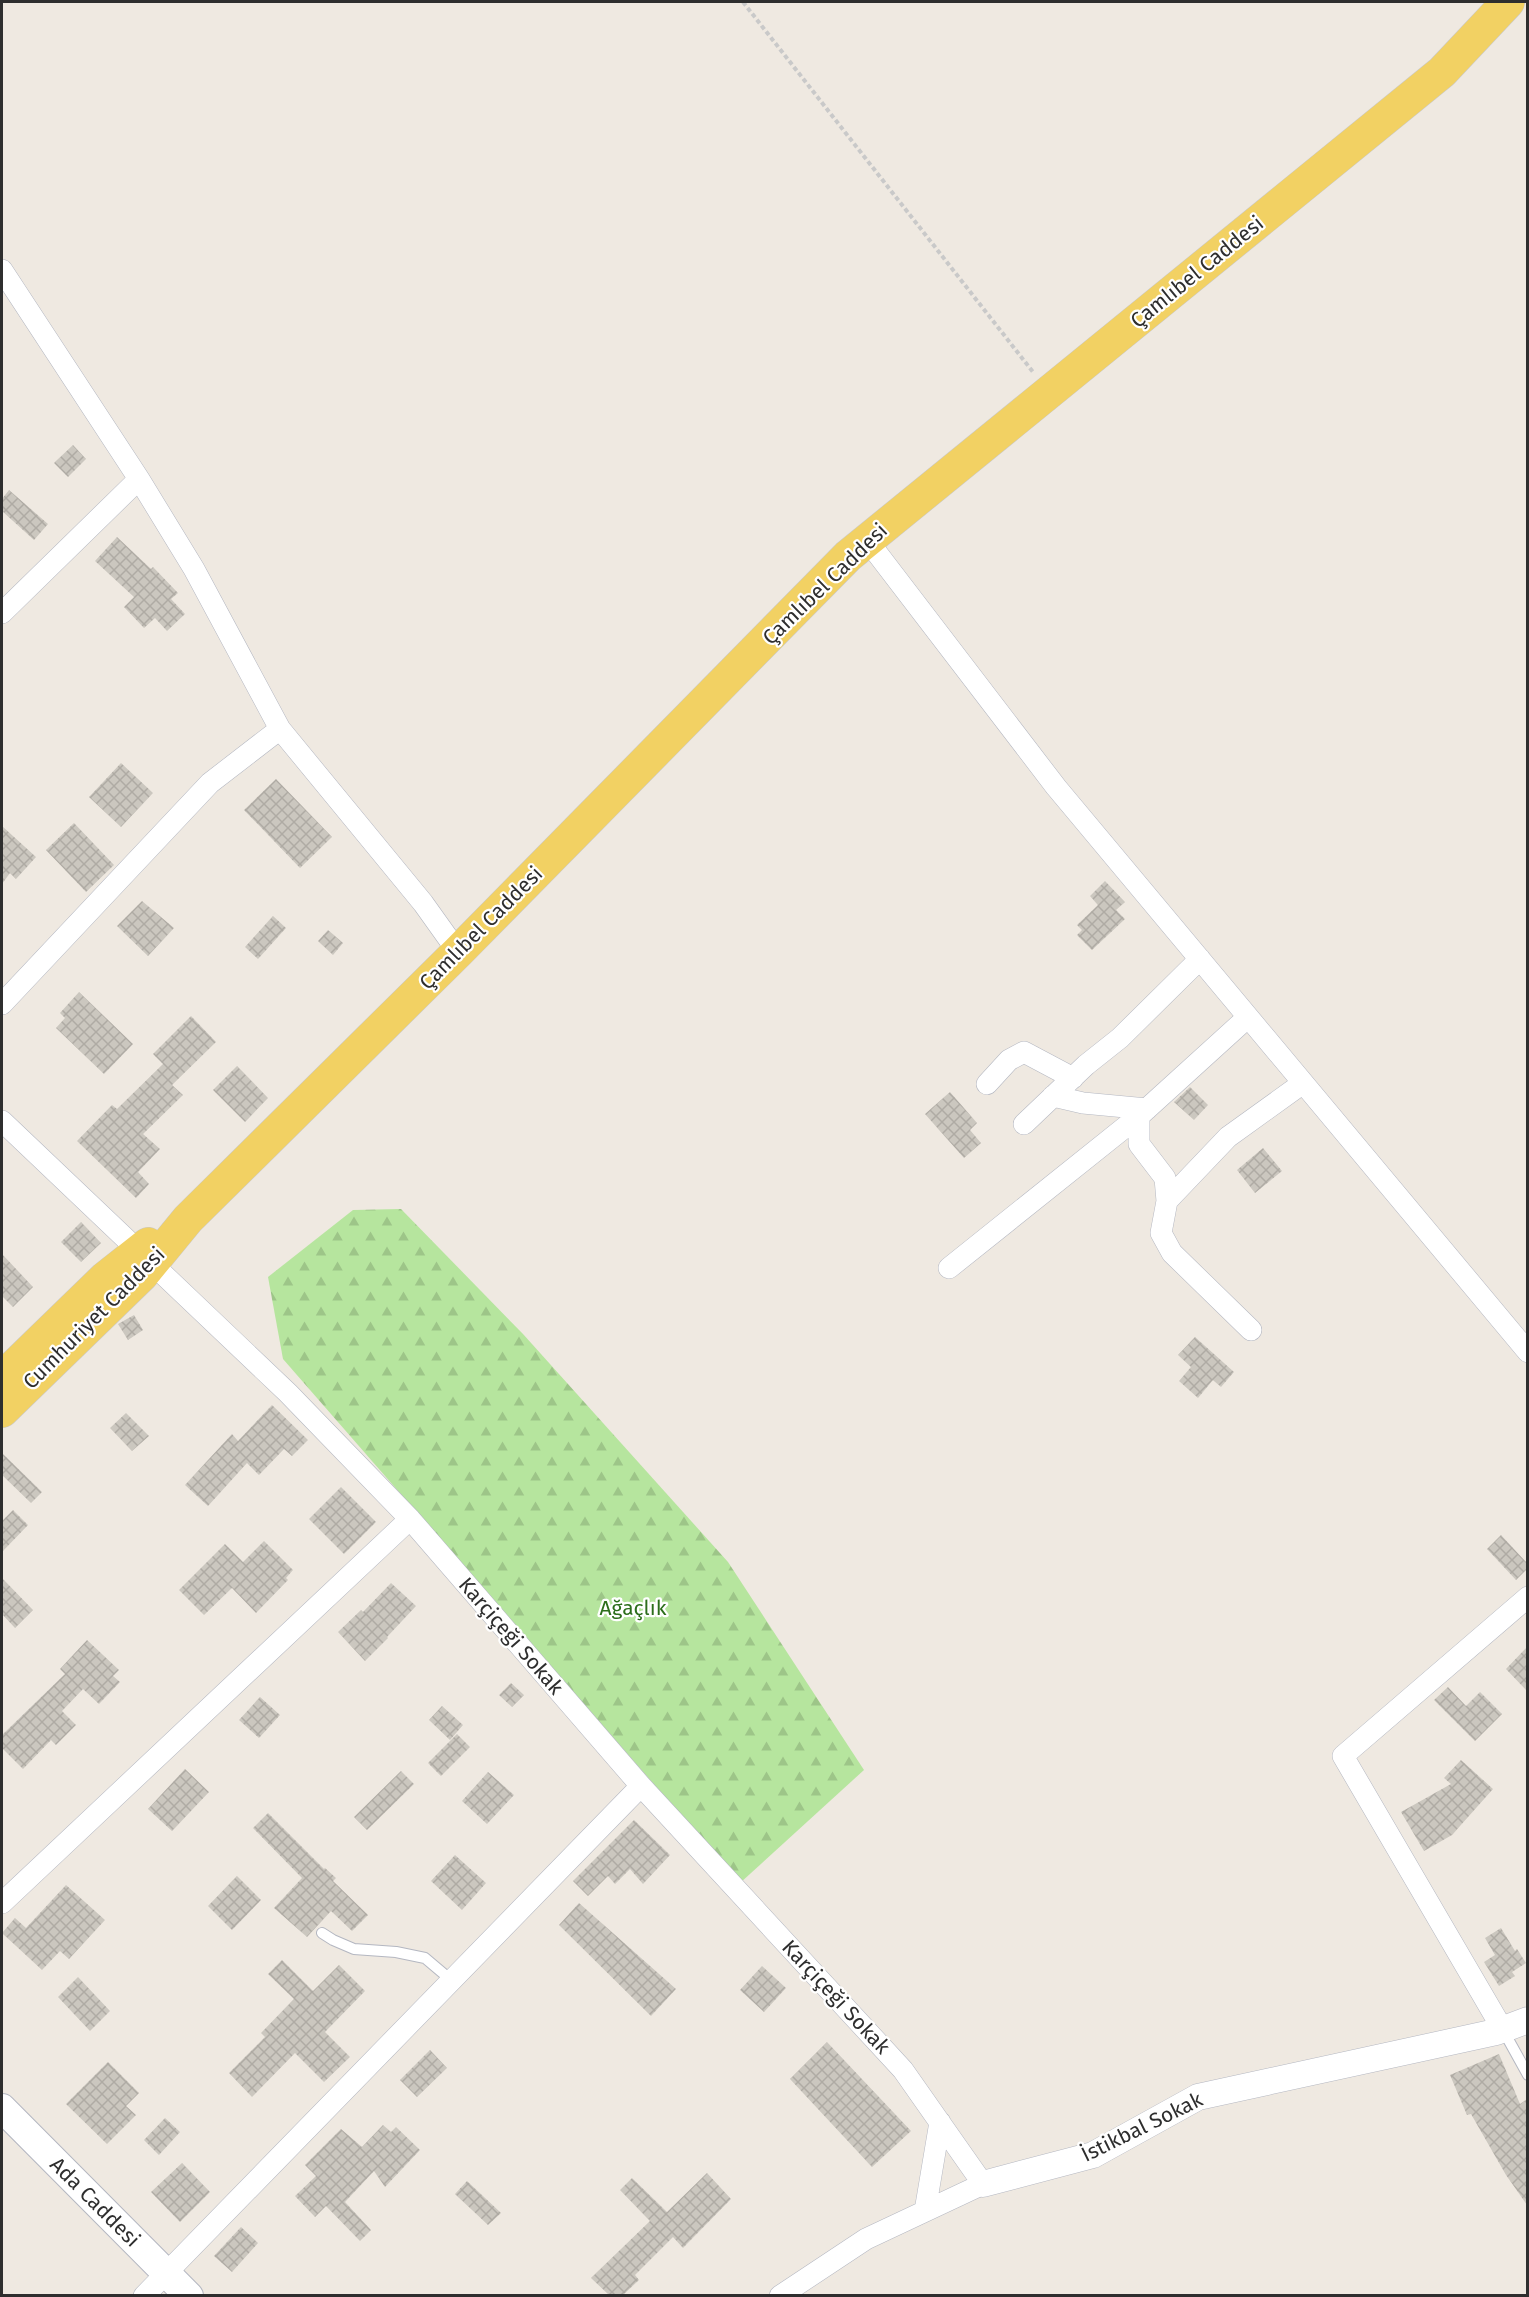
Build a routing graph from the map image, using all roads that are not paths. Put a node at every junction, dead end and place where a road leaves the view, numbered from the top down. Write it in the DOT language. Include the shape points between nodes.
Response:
graph roads {
  1 [pos="1508,2"];
  2 [pos="2,270"];
  3 [pos="139,479"];
  4 [pos="867,540"];
  5 [pos="2,613"];
  6 [pos="280,729"];
  7 [pos="458,952"];
  8 [pos="1200,959"];
  9 [pos="2,1004"];
  10 [pos="1248,1017"];
  11 [pos="1073,1078"];
  12 [pos="1303,1083"];
  13 [pos="987,1084"];
  14 [pos="1053,1096"];
  15 [pos="1143,1113"];
  16 [pos="2,1121"];
  17 [pos="1024,1124"];
  18 [pos="1167,1201"];
  19 [pos="188,1219"];
  20 [pos="145,1257"];
  21 [pos="950,1268"];
  22 [pos="1251,1330"];
  23 [pos="1527,1352"];
  24 [pos="2,1378"];
  25 [pos="2,1411"];
  26 [pos="410,1519"];
  27 [pos="1527,1597"];
  28 [pos="641,1786"];
  29 [pos="2,1903"];
  30 [pos="322,1933"];
  31 [pos="451,1980"];
  32 [pos="1527,2020"];
  33 [pos="1503,2030"];
  34 [pos="1527,2075"];
  35 [pos="2,2108"];
  36 [pos="940,2122"];
  37 [pos="983,2184"];
  38 [pos="925,2211"];
  39 [pos="166,2272"];
  40 [pos="144,2295"];
  41 [pos="189,2295"];
  42 [pos="780,2295"];
  1 -- 4 [label="main road, Çamlıbel Caddesi" via="1442,72"];
  2 -- 3 [label="street"];
  3 -- 5 [label="street"];
  3 -- 6 [label="street" via="194,569"];
  4 -- 7 [label="main road, Çamlıbel Caddesi"];
  4 -- 8 [label="street" via="1056,787"];
  6 -- 7 [label="street" via="423,903"];
  6 -- 9 [label="street" via="210,783"];
  7 -- 19 [label="main road, Çamlıbel Caddesi"];
  8 -- 10 [label="street"];
  8 -- 11 [label="street"];
  10 -- 12 [label="street"];
  10 -- 15 [label="street"];
  11 -- 13 [label="street" via="1024,1052 1010,1060"];
  11 -- 14 [label="street"];
  12 -- 18 [label="street" via="1228,1137"];
  12 -- 23 [label="street"];
  14 -- 15 [label="street"];
  14 -- 17 [label="street"];
  15 -- 18 [label="street" via="1139,1144 1165,1178"];
  15 -- 21 [label="street"];
  16 -- 20 [label="street, Karçiçeği Sokak"];
  18 -- 22 [label="street" via="1161,1233 1172,1253"];
  19 -- 20 [label="main road, Cumhuriyet Caddesi"];
  20 -- 24 [label="main road, Cumhuriyet Caddesi" via="105,1278"];
  20 -- 25 [label="main road, Cumhuriyet Caddesi"];
  20 -- 26 [label="street, Karçiçeği Sokak" via="288,1393"];
  26 -- 28 [label="street, Karçiçeği Sokak"];
  26 -- 29 [label="street"];
  27 -- 33 [label="street" via="1343,1756"];
  28 -- 31 [label="street"];
  28 -- 36 [label="street, Karçiçeği Sokak" via="903,2070"];
  30 -- 31 [label="lane" via="354,1949 425,1958"];
  31 -- 39 [label="street"];
  32 -- 33 [label="street, İstikbal Sokak"];
  33 -- 34 [label="lane"];
  33 -- 37 [label="street, İstikbal Sokak" via="1198,2097 1093,2155"];
  35 -- 39 [label="main road, Ada Caddesi"];
  36 -- 37 [label="street, Karçiçeği Sokak"];
  36 -- 38 [label="street"];
  37 -- 38 [label="street, İstikbal Sokak"];
  38 -- 42 [label="street, İstikbal Sokak" via="866,2239"];
  39 -- 40 [label="street"];
  39 -- 41 [label="main road, Ada Caddesi"];
}
